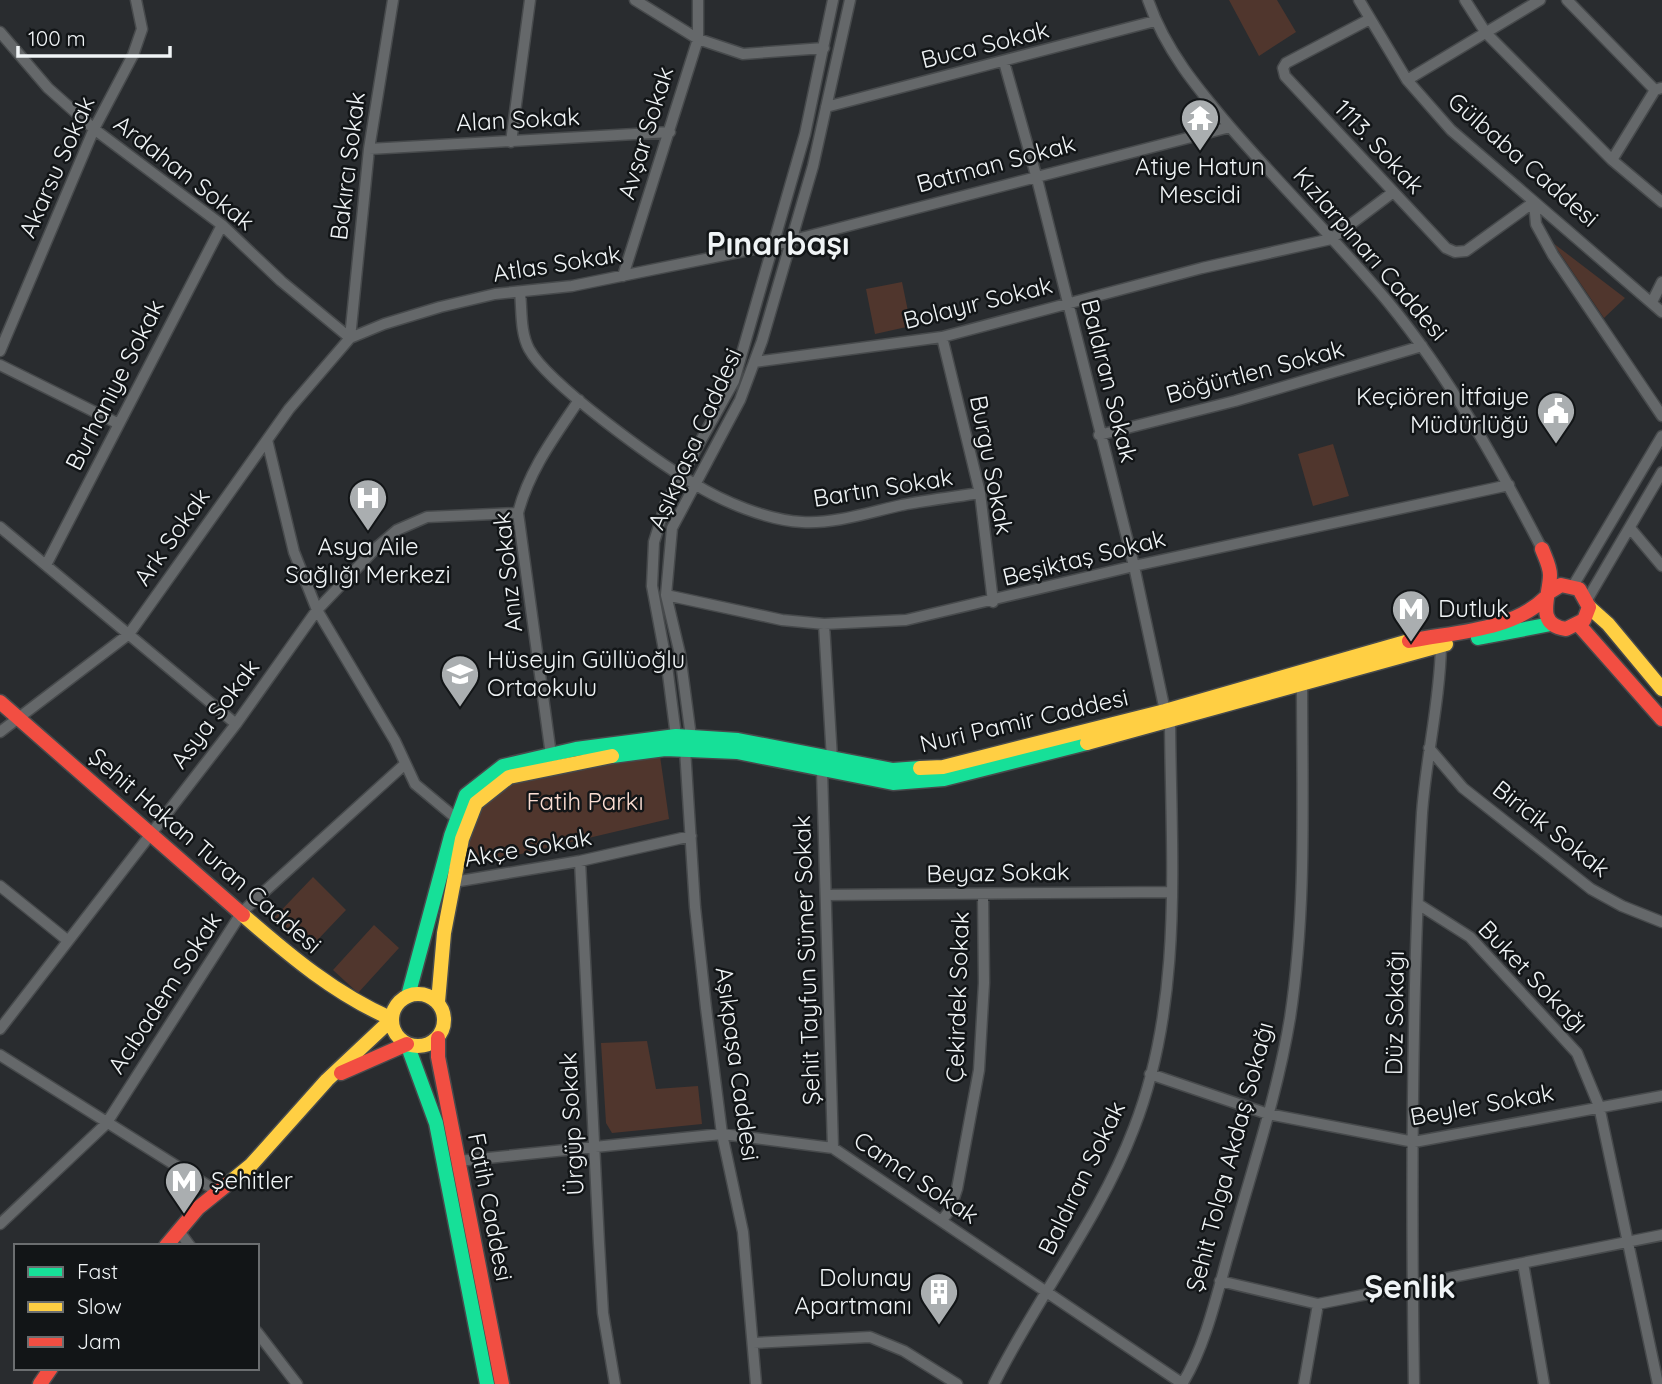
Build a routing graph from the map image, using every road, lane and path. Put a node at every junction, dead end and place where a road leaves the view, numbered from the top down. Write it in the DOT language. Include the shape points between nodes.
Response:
graph roads {
  1 [pos="136,0"];
  2 [pos="393,0"];
  3 [pos="530,0"];
  4 [pos="635,0"];
  5 [pos="698,0"];
  6 [pos="833,0"];
  7 [pos="850,0"];
  8 [pos="1148,0"];
  9 [pos="1359,0"];
  10 [pos="1465,0"];
  11 [pos="1540,0"];
  12 [pos="1567,0"];
  13 [pos="1370,19"];
  14 [pos="1155,21"];
  15 [pos="0,32"];
  16 [pos="1486,33"];
  17 [pos="698,39"];
  18 [pos="824,48"];
  19 [pos="1004,62"];
  20 [pos="1407,80"];
  21 [pos="1659,89"];
  22 [pos="826,107"];
  23 [pos="1230,127"];
  24 [pos="94,129"];
  25 [pos="670,132"];
  26 [pos="511,142"];
  27 [pos="369,149"];
  28 [pos="1612,160"];
  29 [pos="1036,175"];
  30 [pos="1392,193"];
  31 [pos="1661,200"];
  32 [pos="1534,202"];
  33 [pos="222,225"];
  34 [pos="1331,239"];
  35 [pos="791,240"];
  36 [pos="774,245"];
  37 [pos="623,276"];
  38 [pos="1662,282"];
  39 [pos="520,292"];
  40 [pos="1068,303"];
  41 [pos="1657,304"];
  42 [pos="1662,312"];
  43 [pos="942,337"];
  44 [pos="349,338"];
  45 [pos="1422,346"];
  46 [pos="0,351"];
  47 [pos="754,362"];
  48 [pos="0,365"];
  49 [pos="579,400"];
  50 [pos="1662,416"];
  51 [pos="119,424"];
  52 [pos="1099,435"];
  53 [pos="1662,436"];
  54 [pos="267,440"];
  55 [pos="1662,472"];
  56 [pos="681,476"];
  57 [pos="694,485"];
  58 [pos="1509,485"];
  59 [pos="981,493"];
  60 [pos="518,513"];
  61 [pos="0,527"];
  62 [pos="1630,528"];
  63 [pos="1542,549"];
  64 [pos="46,565"];
  65 [pos="1134,566"];
  66 [pos="1662,566"];
  67 [pos="1572,585"];
  68 [pos="666,595"];
  69 [pos="1547,596"];
  70 [pos="992,601"];
  71 [pos="1588,603"];
  72 [pos="317,610"];
  73 [pos="824,624"];
  74 [pos="1552,624"];
  75 [pos="1579,625"];
  76 [pos="129,634"];
  77 [pos="1441,645"];
  78 [pos="1303,684"];
  79 [pos="1662,689"];
  80 [pos="0,702"];
  81 [pos="1167,717"];
  82 [pos="19,719"];
  83 [pos="1662,719"];
  84 [pos="236,724"];
  85 [pos="0,732"];
  86 [pos="676,736"];
  87 [pos="688,743"];
  88 [pos="1429,748"];
  89 [pos="551,755"];
  90 [pos="405,764"];
  91 [pos="827,765"];
  92 [pos="457,820"];
  93 [pos="151,834"];
  94 [pos="691,836"];
  95 [pos="580,861"];
  96 [pos="454,882"];
  97 [pos="0,886"];
  98 [pos="1171,892"];
  99 [pos="826,895"];
  100 [pos="983,895"];
  101 [pos="1418,904"];
  102 [pos="242,912"];
  103 [pos="1662,922"];
  104 [pos="67,940"];
  105 [pos="408,996"];
  106 [pos="438,1002"];
  107 [pos="392,1019"];
  108 [pos="0,1029"];
  109 [pos="438,1038"];
  110 [pos="407,1044"];
  111 [pos="0,1055"];
  112 [pos="1150,1074"];
  113 [pos="327,1080"];
  114 [pos="1662,1096"];
  115 [pos="1599,1106"];
  116 [pos="1268,1114"];
  117 [pos="106,1124"];
  118 [pos="722,1135"];
  119 [pos="1414,1142"];
  120 [pos="594,1148"];
  121 [pos="833,1148"];
  122 [pos="458,1161"];
  123 [pos="218,1192"];
  124 [pos="942,1220"];
  125 [pos="0,1224"];
  126 [pos="179,1231"];
  127 [pos="1662,1235"];
  128 [pos="1626,1241"];
  129 [pos="168,1244"];
  130 [pos="189,1244"];
  131 [pos="1523,1263"];
  132 [pos="1220,1281"];
  133 [pos="1412,1285"];
  134 [pos="1048,1292"];
  135 [pos="1318,1304"];
  136 [pos="259,1335"];
  137 [pos="753,1343"];
  138 [pos="291,1382"];
  139 [pos="487,1384"];
  140 [pos="502,1384"];
  141 [pos="615,1384"];
  142 [pos="756,1384"];
  143 [pos="957,1384"];
  144 [pos="993,1384"];
  145 [pos="1182,1384"];
  146 [pos="1304,1384"];
  147 [pos="1414,1384"];
  148 [pos="1544,1384"];
  149 [pos="1658,1384"];
  1 -- 24 [label="street, Akarsu Sokak" via="142,29"];
  2 -- 27 [label="street, Bakırcı Sokak"];
  3 -- 26 [label="street"];
  4 -- 17 [label="street"];
  5 -- 17 [label="street, Avşar Sokak"];
  6 -- 18 [label="street, Aşıkpaşa Caddesi"];
  7 -- 22 [label="street, Aşıkpaşa Caddesi"];
  8 -- 14 [label="street, Kızlarpınarı Caddesi"];
  9 -- 13 [label="street, Gülbaba Caddesi"];
  10 -- 16 [label="street"];
  11 -- 16 [label="street"];
  12 -- 21 [label="street"];
  13 -- 20 [label="street, Gülbaba Caddesi"];
  13 -- 30 [label="street, 1113. Sokak" via="1283,68 1285,76"];
  14 -- 19 [label="street, Buca Sokak"];
  14 -- 23 [label="street, Kızlarpınarı Caddesi" via="1198,89"];
  15 -- 24 [label="street, Ardahan Sokak" via="48,88"];
  16 -- 20 [label="street"];
  16 -- 28 [label="street"];
  17 -- 18 [label="street" via="743,54"];
  17 -- 25 [label="street, Avşar Sokak"];
  18 -- 36 [label="street, Aşıkpaşa Caddesi"];
  19 -- 22 [label="street, Buca Sokak"];
  19 -- 29 [label="street, Baldıran Sokak"];
  20 -- 32 [label="street, Gülbaba Caddesi" via="1451,130"];
  21 -- 28 [label="street"];
  22 -- 35 [label="street, Aşıkpaşa Caddesi"];
  23 -- 29 [label="street, Batman Sokak"];
  23 -- 34 [label="street, Kızlarpınarı Caddesi"];
  24 -- 33 [label="street, Ardahan Sokak"];
  24 -- 46 [label="street, Akarsu Sokak"];
  25 -- 26 [label="street, Alan Sokak"];
  25 -- 37 [label="street, Avşar Sokak"];
  26 -- 27 [label="street, Alan Sokak"];
  27 -- 44 [label="street, Bakırcı Sokak"];
  28 -- 31 [label="street"];
  29 -- 35 [label="street, Batman Sokak"];
  29 -- 40 [label="street, Baldıran Sokak"];
  30 -- 32 [label="street, 1113. Sokak" via="1455,252 1466,251"];
  30 -- 34 [label="street"];
  32 -- 41 [label="street, Gülbaba Caddesi"];
  32 -- 50 [label="street" via="1536,224 1553,255"];
  33 -- 44 [label="street, Ardahan Sokak"];
  33 -- 51 [label="street, Burhaniye Sokak"];
  34 -- 40 [label="street, Bolayır Sokak"];
  34 -- 45 [label="street, Kızlarpınarı Caddesi"];
  35 -- 36 [label="street, Batman Sokak"];
  35 -- 47 [label="street, Aşıkpaşa Caddesi"];
  36 -- 37 [label="street, Atlas Sokak"];
  36 -- 56 [label="street, Aşıkpaşa Caddesi" via="734,381"];
  37 -- 39 [label="street, Atlas Sokak"];
  38 -- 41 [label="street"];
  39 -- 44 [label="street, Atlas Sokak" via="440,307"];
  39 -- 49 [label="street, Bartın Sokak" via="528,347 540,365"];
  40 -- 43 [label="street, Bolayır Sokak"];
  40 -- 52 [label="street, Baldıran Sokak"];
  41 -- 42 [label="street, Gülbaba Caddesi"];
  43 -- 47 [label="street, Bolayır Sokak"];
  43 -- 59 [label="street, Burgu Sokak"];
  44 -- 54 [label="street, Ark Sokak"];
  45 -- 52 [label="street, Böğürtlen Sokak"];
  45 -- 58 [label="street, Kızlarpınarı Caddesi" via="1465,407"];
  47 -- 57 [label="street, Aşıkpaşa Caddesi" via="740,400"];
  48 -- 51 [label="street"];
  49 -- 56 [label="street, Bartın Sokak"];
  49 -- 60 [label="street, Anız Sokak" via="538,462"];
  51 -- 64 [label="street, Burhaniye Sokak"];
  52 -- 65 [label="street, Baldıran Sokak"];
  53 -- 67 [label="street"];
  54 -- 72 [label="street" via="295,552"];
  54 -- 76 [label="street, Ark Sokak"];
  55 -- 62 [label="street"];
  56 -- 57 [label="street, Bartın Sokak"];
  56 -- 86 [label="street, Aşıkpaşa Caddesi" via="666,503 654,542 652,586"];
  57 -- 59 [label="street, Bartın Sokak" via="763,515 802,522"];
  57 -- 68 [label="street, Aşıkpaşa Caddesi" via="672,528"];
  58 -- 63 [label="street, Kızlarpınarı Caddesi"];
  58 -- 65 [label="street, Beşiktaş Sokak"];
  59 -- 70 [label="street, Burgu Sokak"];
  60 -- 72 [label="street, Asya Sokak" via="426,517 397,530"];
  60 -- 89 [label="street, Anız Sokak"];
  61 -- 64 [label="street"];
  62 -- 66 [label="street"];
  62 -- 71 [label="street"];
  63 -- 67 [label="main road"];
  63 -- 69 [label="main road" via="1550,572"];
  64 -- 76 [label="street"];
  65 -- 70 [label="street, Beşiktaş Sokak"];
  65 -- 81 [label="street, Baldıran Sokak"];
  67 -- 69 [label="main road" via="1560,585"];
  67 -- 71 [label="main road"];
  68 -- 73 [label="street, Beşiktaş Sokak" via="782,620"];
  68 -- 87 [label="street, Aşıkpaşa Caddesi" via="680,654"];
  69 -- 74 [label="main road" via="1544,611"];
  69 -- 81 [label="main road, Nuri Pamir Caddesi" via="1533,610 1508,621 1406,642"];
  70 -- 73 [label="street, Beşiktaş Sokak" via="906,620"];
  71 -- 75 [label="main road"];
  71 -- 79 [label="main road"];
  72 -- 84 [label="street, Asya Sokak"];
  72 -- 90 [label="street"];
  73 -- 91 [label="street, Şehit Tayfun Sümer Sokak"];
  74 -- 75 [label="main road" via="1568,629"];
  74 -- 77 [label="main road, Nuri Pamir Caddesi"];
  75 -- 83 [label="main road"];
  76 -- 82 [label="street, Ark Sokak"];
  76 -- 84 [label="street"];
  77 -- 78 [label="main road, Nuri Pamir Caddesi"];
  77 -- 88 [label="street, Düz Sokağı"];
  78 -- 81 [label="main road, Nuri Pamir Caddesi"];
  78 -- 116 [label="street, Şehit Tolga Akdaş Sokağı" via="1302,920 1290,1019"];
  80 -- 82 [label="main road, Şehit Hakan Turan Caddesi"];
  81 -- 91 [label="main road, Nuri Pamir Caddesi" via="943,767 893,770"];
  81 -- 98 [label="street, Baldıran Sokak"];
  82 -- 85 [label="street, Ark Sokak"];
  82 -- 93 [label="main road, Şehit Hakan Turan Caddesi"];
  84 -- 93 [label="street, Asya Sokak"];
  86 -- 87 [label="main road, Nuri Pamir Caddesi"];
  86 -- 89 [label="main road, Nuri Pamir Caddesi"];
  87 -- 91 [label="main road, Nuri Pamir Caddesi" via="738,740"];
  87 -- 94 [label="street, Aşıkpaşa Caddesi"];
  87 -- 96 [label="main road, Nuri Pamir Caddesi" via="509,777 476,803 462,839"];
  88 -- 101 [label="street, Düz Sokağı"];
  88 -- 103 [label="street, Biricik Sokak" via="1463,788 1591,889"];
  89 -- 92 [label="main road, Nuri Pamir Caddesi" via="503,766 466,795"];
  90 -- 92 [label="street" via="415,784"];
  90 -- 102 [label="street, Acıbadem Sokak"];
  91 -- 99 [label="street, Şehit Tayfun Sümer Sokak"];
  92 -- 105 [label="main road, Nuri Pamir Caddesi"];
  93 -- 102 [label="main road, Şehit Hakan Turan Caddesi"];
  93 -- 104 [label="street, Asya Sokak"];
  94 -- 95 [label="street, Akçe Sokak"];
  94 -- 118 [label="street, Aşıkpaşa Caddesi"];
  95 -- 96 [label="street, Akçe Sokak"];
  95 -- 120 [label="street, Ürgüp Sokak"];
  96 -- 106 [label="main road, Nuri Pamir Caddesi"];
  97 -- 104 [label="street"];
  98 -- 100 [label="street, Beyaz Sokak"];
  98 -- 112 [label="street, Baldıran Sokak" via="1164,1014"];
  99 -- 100 [label="street, Beyaz Sokak"];
  99 -- 121 [label="street, Şehit Tayfun Sümer Sokak"];
  100 -- 124 [label="street, Çekirdek Sokak" via="979,1070 957,1189"];
  101 -- 115 [label="street, Buket Sokağı" via="1470,937 1577,1053"];
  101 -- 119 [label="street, Düz Sokağı"];
  102 -- 107 [label="main road, Şehit Hakan Turan Caddesi" via="301,966 358,1004"];
  102 -- 117 [label="street, Acıbadem Sokak"];
  104 -- 108 [label="street, Asya Sokak"];
  105 -- 106 [label="main road" via="424,994"];
  105 -- 107 [label="main road" via="396,1005"];
  106 -- 109 [label="main road" via="444,1024"];
  107 -- 110 [label="main road" via="395,1034"];
  107 -- 113 [label="main road"];
  109 -- 110 [label="main road" via="423,1046"];
  109 -- 122 [label="main road, Fatih Caddesi"];
  110 -- 113 [label="main road"];
  110 -- 139 [label="main road, Fatih Caddesi" via="436,1123"];
  111 -- 117 [label="street"];
  112 -- 116 [label="street, Beyler Sokak"];
  112 -- 134 [label="street, Baldıran Sokak" via="1135,1128"];
  113 -- 123 [label="main road" via="251,1165"];
  114 -- 115 [label="street, Beyler Sokak"];
  115 -- 119 [label="street, Beyler Sokak"];
  115 -- 128 [label="street, Buket Sokağı"];
  116 -- 119 [label="street, Beyler Sokak"];
  116 -- 132 [label="street, Şehit Tolga Akdaş Sokağı"];
  117 -- 123 [label="street"];
  117 -- 125 [label="street, Acıbadem Sokak"];
  118 -- 120 [label="street, Camcı Sokak"];
  118 -- 121 [label="street, Camcı Sokak"];
  118 -- 137 [label="street, Aşıkpaşa Caddesi" via="743,1232"];
  119 -- 133 [label="street, Düz Sokağı"];
  120 -- 122 [label="street, Camcı Sokak"];
  120 -- 141 [label="street, Ürgüp Sokak" via="603,1313"];
  121 -- 124 [label="street, Camcı Sokak"];
  122 -- 140 [label="main road, Fatih Caddesi"];
  123 -- 126 [label="main road"];
  124 -- 134 [label="street, Camcı Sokak"];
  126 -- 129 [label="main road"];
  126 -- 130 [label="street"];
  127 -- 128 [label="street"];
  128 -- 131 [label="street"];
  128 -- 149 [label="street, Buket Sokağı"];
  131 -- 133 [label="street"];
  131 -- 148 [label="street"];
  132 -- 135 [label="street"];
  132 -- 145 [label="street, Şehit Tolga Akdaş Sokağı" via="1191,1370"];
  133 -- 135 [label="street"];
  133 -- 147 [label="street, Düz Sokağı"];
  134 -- 144 [label="street, Baldıran Sokak"];
  134 -- 145 [label="street, Camcı Sokak"];
  135 -- 146 [label="street"];
  136 -- 138 [label="street"];
  137 -- 142 [label="street, Aşıkpaşa Caddesi"];
  137 -- 143 [label="street" via="870,1337 904,1350"];
}
